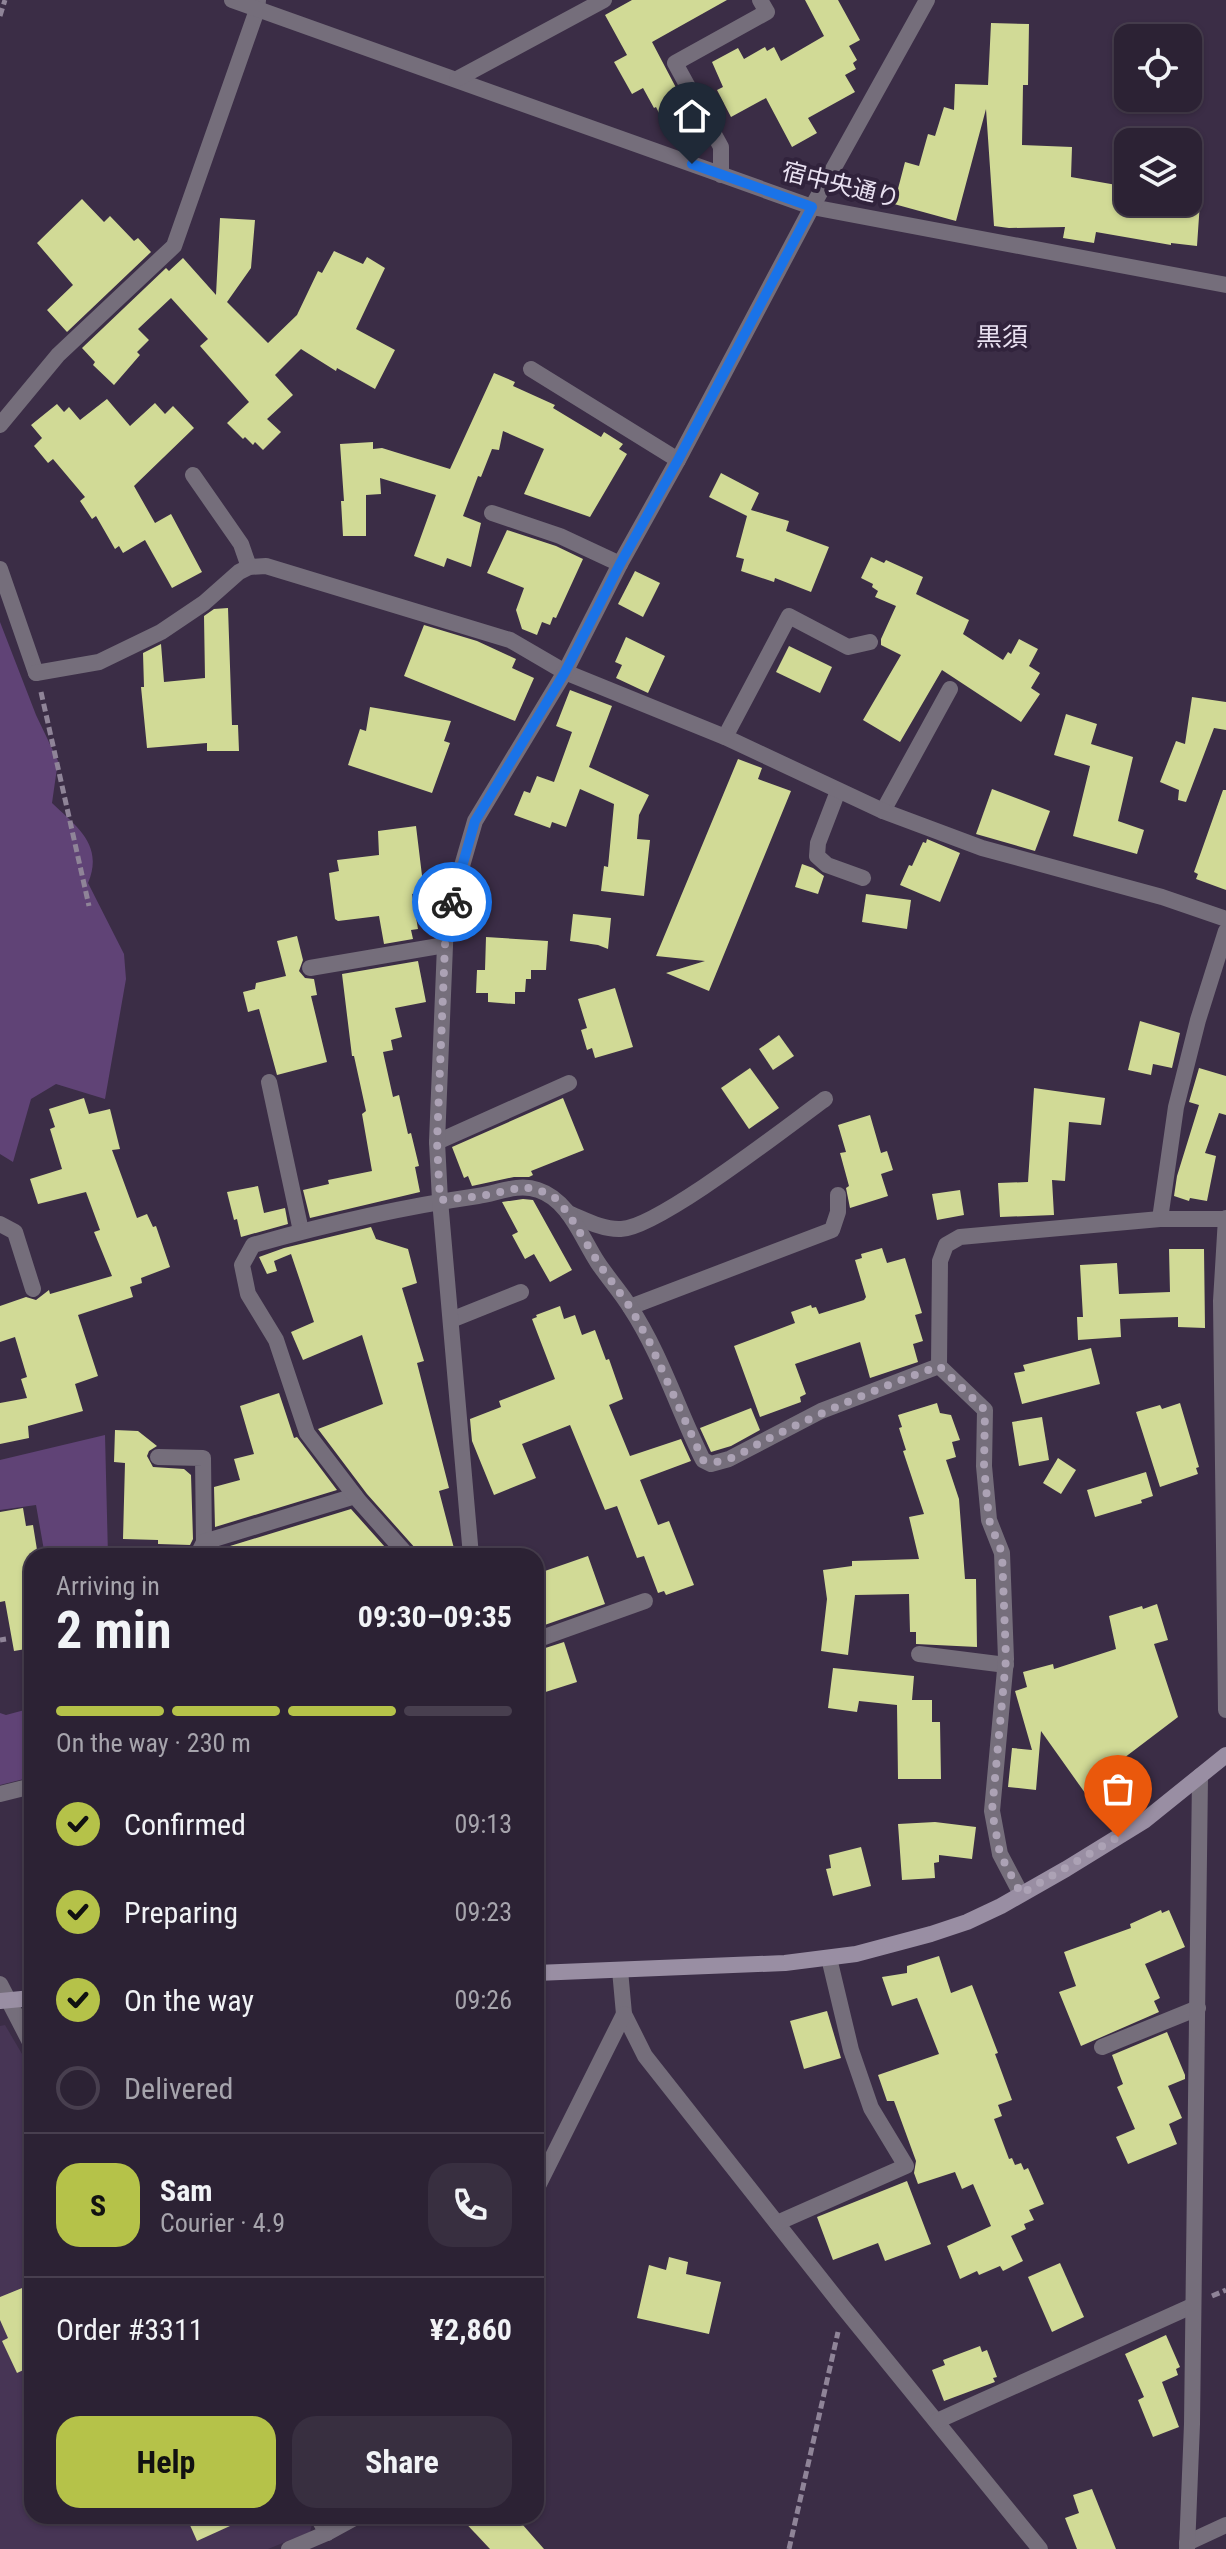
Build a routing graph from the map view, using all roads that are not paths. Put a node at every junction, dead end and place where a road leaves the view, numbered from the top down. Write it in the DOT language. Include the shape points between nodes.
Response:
graph roads {
  1 [pos="232,0"];
  2 [pos="604,0"];
  3 [pos="760,0"];
  4 [pos="927,0"];
  5 [pos="258,5"];
  6 [pos="457,79"];
  7 [pos="721,175"];
  8 [pos="812,207"];
  9 [pos="1226,285"];
  10 [pos="531,369"];
  11 [pos="0,425"];
  12 [pos="678,460"];
  13 [pos="193,475"];
  14 [pos="492,513"];
  15 [pos="620,564"];
  16 [pos="249,567"];
  17 [pos="0,569"];
  18 [pos="870,642"];
  19 [pos="565,672"];
  20 [pos="950,689"];
  21 [pos="725,737"];
  22 [pos="838,791"];
  23 [pos="883,811"];
  24 [pos="863,878"];
  25 [pos="1226,919"];
  26 [pos="1226,931"];
  27 [pos="445,945"];
  28 [pos="310,968"];
  29 [pos="269,1082"];
  30 [pos="569,1083"];
  31 [pos="825,1099"];
  32 [pos="437,1142"];
  33 [pos="838,1195"];
  34 [pos="440,1200"];
  35 [pos="568,1213"];
  36 [pos="1226,1218"];
  37 [pos="1160,1219"];
  38 [pos="0,1224"];
  39 [pos="301,1231"];
  40 [pos="33,1289"];
  41 [pos="521,1292"];
  42 [pos="630,1307"];
  43 [pos="451,1320"];
  44 [pos="939,1366"];
  45 [pos="158,1457"];
  46 [pos="355,1496"];
  47 [pos="200,1548"];
  48 [pos="203,1548"];
  49 [pos="401,1548"];
  50 [pos="470,1548"];
  51 [pos="645,1601"];
  52 [pos="544,1637"];
  53 [pos="919,1654"];
  54 [pos="1006,1665"];
  55 [pos="1226,1710"];
  56 [pos="1226,1755"];
  57 [pos="1200,1776"];
  58 [pos="24,1788"];
  59 [pos="0,1794"];
  60 [pos="1021,1894"];
  61 [pos="829,1958"];
  62 [pos="620,1970"];
  63 [pos="544,1973"];
  64 [pos="0,1984"];
  65 [pos="24,1999"];
  66 [pos="4,2001"];
  67 [pos="1198,2008"];
  68 [pos="624,2014"];
  69 [pos="24,2033"];
  70 [pos="1102,2047"];
  71 [pos="544,2174"];
  72 [pos="777,2223"];
  73 [pos="1192,2306"];
  74 [pos="937,2421"];
  75 [pos="322,2524"];
  76 [pos="343,2524"];
  77 [pos="1226,2525"];
  78 [pos="327,2533"];
  79 [pos="1187,2546"];
  80 [pos="289,2549"];
  81 [pos="1040,2549"];
  1 -- 5 [label="street, 宿中央通り"];
  2 -- 6 [label="street"];
  3 -- 7 [label="street" via="767,12 675,63 721,147"];
  4 -- 8 [label="street"];
  5 -- 6 [label="street, 宿中央通り"];
  5 -- 11 [label="street" via="174,246 58,355"];
  6 -- 7 [label="street, 宿中央通り"];
  7 -- 8 [label="street, 宿中央通り"];
  8 -- 9 [label="street, 宿中央通り"];
  8 -- 12 [label="street"];
  10 -- 12 [label="street"];
  12 -- 15 [label="street"];
  13 -- 16 [label="street" via="241,544"];
  14 -- 15 [label="street"];
  15 -- 19 [label="street"];
  16 -- 17 [label="street" via="149,638 99,662 36,673"];
  16 -- 19 [label="street" via="266,566 510,640"];
  18 -- 21 [label="street" via="848,647 789,616"];
  19 -- 21 [label="street"];
  19 -- 27 [label="street" via="475,821 446,921"];
  20 -- 23 [label="street"];
  21 -- 22 [label="street"];
  22 -- 23 [label="street"];
  22 -- 24 [label="street" via="817,856"];
  23 -- 25 [label="street" via="982,848"];
  26 -- 37 [label="street" via="1176,1107"];
  27 -- 28 [label="street"];
  27 -- 32 [label="street"];
  29 -- 39 [label="street"];
  30 -- 32 [label="street"];
  31 -- 35 [label="street" via="647,1222 606,1228"];
  32 -- 34 [label="street"];
  33 -- 42 [label="street" via="832,1230"];
  34 -- 35 [label="street" via="524,1187 555,1198"];
  34 -- 39 [label="street"];
  34 -- 43 [label="street"];
  35 -- 42 [label="street"];
  36 -- 37 [label="street"];
  36 -- 55 [label="street" via="1221,1301"];
  37 -- 44 [label="street" via="960,1237 946,1245 940,1261"];
  38 -- 40 [label="street" via="15,1232"];
  39 -- 46 [label="street" via="253,1245 242,1265 248,1294 276,1340 307,1433"];
  41 -- 43 [label="street"];
  42 -- 44 [label="street" via="703,1460 711,1464 821,1411"];
  43 -- 50 [label="street"];
  44 -- 54 [label="street" via="985,1410 984,1466 989,1520 1002,1553"];
  45 -- 47 [label="street" via="203,1458"];
  46 -- 48 [label="street"];
  46 -- 49 [label="street"];
  51 -- 52 [label="street"];
  53 -- 54 [label="street"];
  54 -- 60 [label="street" via="992,1811 1000,1854"];
  56 -- 57 [label="street"];
  57 -- 60 [label="street" via="1144,1821"];
  57 -- 67 [label="street"];
  58 -- 59 [label="street"];
  60 -- 61 [label="street" via="931,1934"];
  61 -- 62 [label="street"];
  61 -- 72 [label="street" via="871,2108 906,2166"];
  62 -- 63 [label="street"];
  62 -- 68 [label="street"];
  64 -- 66 [label="street"];
  65 -- 66 [label="street"];
  66 -- 69 [label="street"];
  67 -- 70 [label="street"];
  67 -- 73 [label="street"];
  68 -- 71 [label="street"];
  68 -- 72 [label="street" via="645,2056"];
  72 -- 74 [label="street"];
  73 -- 74 [label="street"];
  73 -- 79 [label="street"];
  74 -- 81 [label="street"];
  75 -- 78 [label="street"];
  76 -- 78 [label="street"];
  77 -- 79 [label="street"];
  78 -- 80 [label="street"];
}
